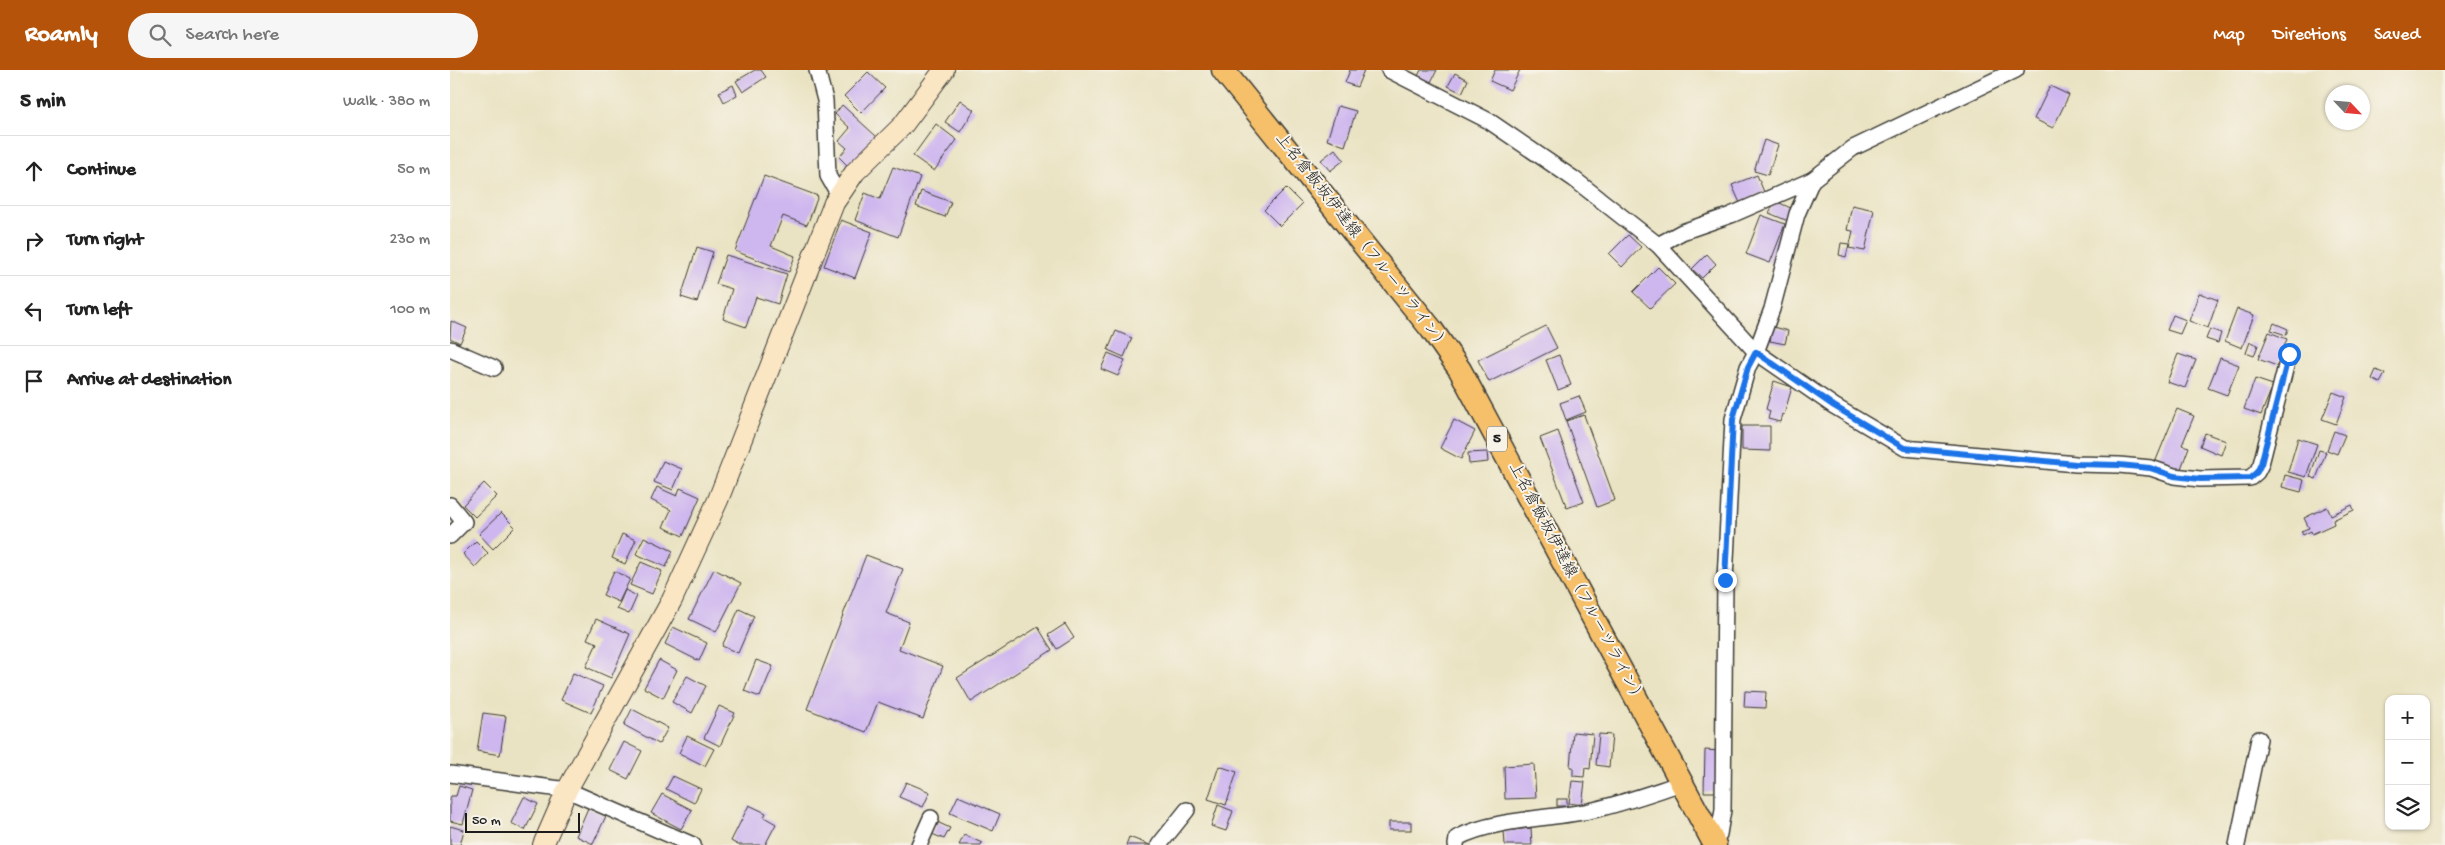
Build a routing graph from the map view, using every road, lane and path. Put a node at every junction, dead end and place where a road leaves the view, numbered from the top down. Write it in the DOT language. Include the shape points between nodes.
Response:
graph roads {
  1 [pos="817,70"];
  2 [pos="944,70"];
  3 [pos="1223,70"];
  4 [pos="1389,70"];
  5 [pos="2016,70"];
  6 [pos="1812,180"];
  7 [pos="839,195"];
  8 [pos="1658,245"];
  9 [pos="450,349"];
  10 [pos="1756,352"];
  11 [pos="2289,354"];
  12 [pos="494,368"];
  13 [pos="450,506"];
  14 [pos="450,536"];
  15 [pos="2259,739"];
  16 [pos="450,774"];
  17 [pos="1682,784"];
  18 [pos="568,790"];
  19 [pos="1188,810"];
  20 [pos="931,818"];
  21 [pos="1714,844"];
  22 [pos="543,845"];
  23 [pos="693,845"];
  24 [pos="919,845"];
  25 [pos="1159,845"];
  26 [pos="1456,845"];
  27 [pos="2237,845"];
  1 -- 7 [label="street" via="826,100 828,176"];
  2 -- 7 [label="street" via="903,125 855,172"];
  3 -- 17 [label="main road, 上名倉飯坂伊達線（フルーツライン） / 5" via="1432,330 1460,370"];
  4 -- 8 [label="street" via="1489,121 1574,179"];
  5 -- 6 [label="street" via="1853,148"];
  6 -- 8 [label="street" via="1682,232"];
  6 -- 10 [label="street" via="1797,214 1772,309"];
  7 -- 18 [label="street" via="810,261 718,500 672,600"];
  8 -- 10 [label="street"];
  9 -- 12 [label="street"];
  10 -- 11 [label="street" via="1834,406 1904,448 2150,468 2174,476 2200,479 2250,478 2257,472"];
  10 -- 21 [label="street" via="1748,367 1733,419 1725,580 1723,810"];
  13 -- 14 [label="street" via="464,522"];
  15 -- 27 [label="street"];
  16 -- 18 [label="street"];
  17 -- 21 [label="main road, 上名倉飯坂伊達線（フルーツライン） / 5"];
  17 -- 26 [label="street" via="1589,811 1467,833 1457,838"];
  18 -- 22 [label="street"];
  18 -- 23 [label="street"];
  19 -- 25 [label="street"];
  20 -- 24 [label="street"];
}
